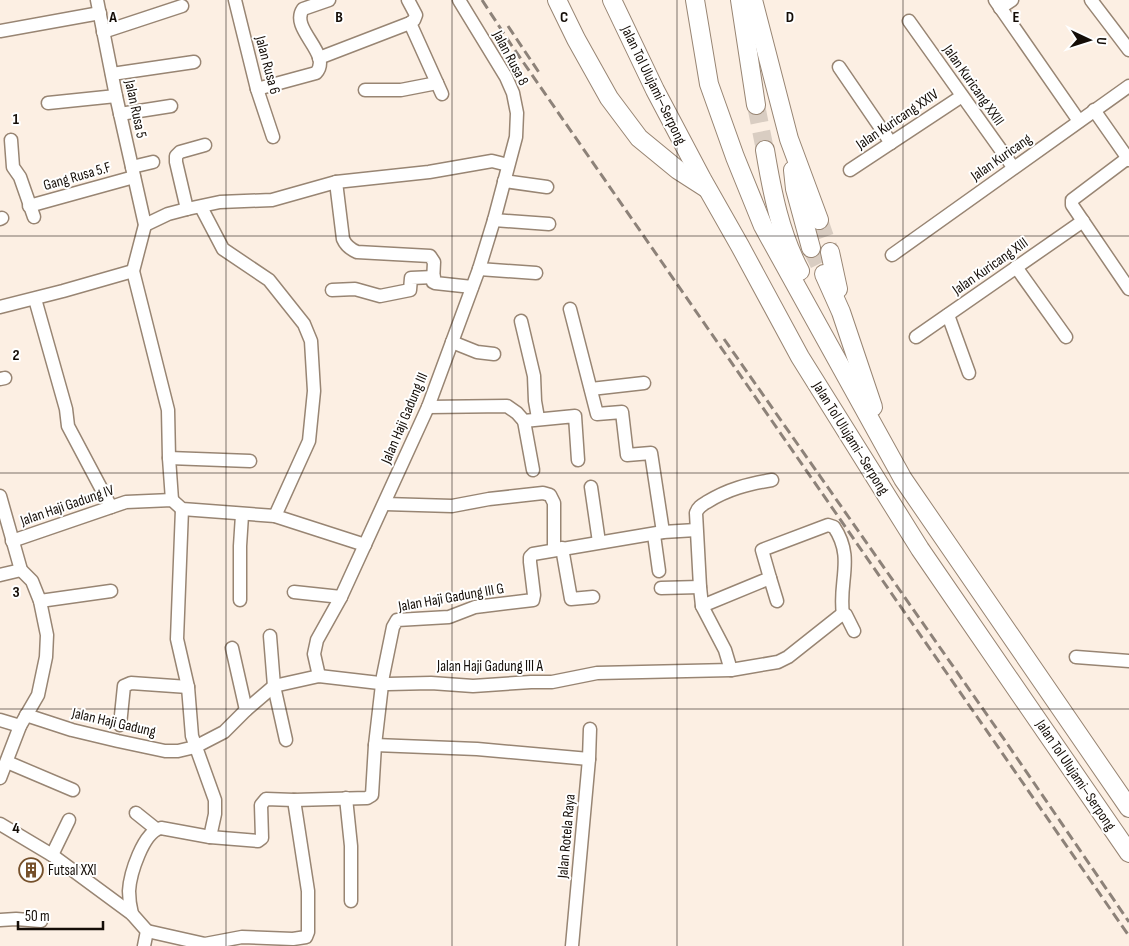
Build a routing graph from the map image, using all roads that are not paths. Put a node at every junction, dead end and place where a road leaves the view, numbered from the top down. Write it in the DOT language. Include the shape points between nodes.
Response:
graph roads {
  1 [pos="97,0"];
  2 [pos="235,0"];
  3 [pos="329,0"];
  4 [pos="408,0"];
  5 [pos="459,0"];
  6 [pos="557,0"];
  7 [pos="612,0"];
  8 [pos="695,0"];
  9 [pos="740,0"];
  10 [pos="753,0"];
  11 [pos="1012,0"];
  12 [pos="1091,0"];
  13 [pos="997,4"];
  14 [pos="182,6"];
  15 [pos="100,13"];
  16 [pos="909,21"];
  17 [pos="410,23"];
  18 [pos="0,31"];
  19 [pos="103,32"];
  20 [pos="1129,50"];
  21 [pos="319,58"];
  22 [pos="194,62"];
  23 [pos="839,67"];
  24 [pos="112,74"];
  25 [pos="1129,86"];
  26 [pos="256,89"];
  27 [pos="365,90"];
  28 [pos="116,96"];
  29 [pos="962,96"];
  30 [pos="48,103"];
  31 [pos="756,105"];
  32 [pos="172,106"];
  33 [pos="1094,110"];
  34 [pos="120,114"];
  35 [pos="1079,122"];
  36 [pos="272,137"];
  37 [pos="790,139"];
  38 [pos="11,140"];
  39 [pos="891,143"];
  40 [pos="205,145"];
  41 [pos="764,150"];
  42 [pos="1128,158"];
  43 [pos="153,162"];
  44 [pos="508,165"];
  45 [pos="1013,167"];
  46 [pos="850,170"];
  47 [pos="133,172"];
  48 [pos="336,182"];
  49 [pos="504,182"];
  50 [pos="547,187"];
  51 [pos="706,188"];
  52 [pos="201,207"];
  53 [pos="187,209"];
  54 [pos="494,220"];
  55 [pos="819,220"];
  56 [pos="1083,221"];
  57 [pos="145,224"];
  58 [pos="549,224"];
  59 [pos="811,248"];
  60 [pos="830,252"];
  61 [pos="892,254"];
  62 [pos="1016,267"];
  63 [pos="479,269"];
  64 [pos="133,271"];
  65 [pos="536,272"];
  66 [pos="824,274"];
  67 [pos="434,277"];
  68 [pos="472,287"];
  69 [pos="1129,289"];
  70 [pos="332,290"];
  71 [pos="35,299"];
  72 [pos="0,307"];
  73 [pos="570,310"];
  74 [pos="841,312"];
  75 [pos="948,315"];
  76 [pos="521,321"];
  77 [pos="916,337"];
  78 [pos="1066,337"];
  79 [pos="452,342"];
  80 [pos="494,354"];
  81 [pos="969,373"];
  82 [pos="644,383"];
  83 [pos="591,389"];
  84 [pos="871,401"];
  85 [pos="428,407"];
  86 [pos="597,414"];
  87 [pos="573,416"];
  88 [pos="538,418"];
  89 [pos="524,421"];
  90 [pos="168,458"];
  91 [pos="578,460"];
  92 [pos="250,461"];
  93 [pos="533,470"];
  94 [pos="903,479"];
  95 [pos="772,480"];
  96 [pos="591,487"];
  97 [pos="0,496"];
  98 [pos="172,500"];
  99 [pos="385,504"];
  100 [pos="111,507"];
  101 [pos="182,508"];
  102 [pos="242,515"];
  103 [pos="275,516"];
  104 [pos="696,530"];
  105 [pos="658,533"];
  106 [pos="12,541"];
  107 [pos="599,542"];
  108 [pos="365,545"];
  109 [pos="558,549"];
  110 [pos="21,570"];
  111 [pos="659,571"];
  112 [pos="0,575"];
  113 [pos="770,578"];
  114 [pos="700,587"];
  115 [pos="661,588"];
  116 [pos="111,591"];
  117 [pos="294,592"];
  118 [pos="341,596"];
  119 [pos="593,597"];
  120 [pos="240,600"];
  121 [pos="40,601"];
  122 [pos="777,601"];
  123 [pos="702,606"];
  124 [pos="843,614"];
  125 [pos="854,631"];
  126 [pos="270,636"];
  127 [pos="232,648"];
  128 [pos="1076,657"];
  129 [pos="1129,661"];
  130 [pos="731,670"];
  131 [pos="319,676"];
  132 [pos="382,683"];
  133 [pos="274,686"];
  134 [pos="188,687"];
  135 [pos="246,710"];
  136 [pos="0,720"];
  137 [pos="23,721"];
  138 [pos="120,725"];
  139 [pos="590,729"];
  140 [pos="286,740"];
  141 [pos="375,745"];
  142 [pos="195,747"];
  143 [pos="589,759"];
  144 [pos="7,762"];
  145 [pos="0,778"];
  146 [pos="73,790"];
  147 [pos="346,798"];
  148 [pos="294,800"];
  149 [pos="1129,808"];
  150 [pos="136,813"];
  151 [pos="69,820"];
  152 [pos="0,824"];
  153 [pos="156,829"];
  154 [pos="210,838"];
  155 [pos="1129,853"];
  156 [pos="52,855"];
  157 [pos="351,901"];
  158 [pos="132,914"];
  159 [pos="0,920"];
  160 [pos="41,921"];
  161 [pos="146,932"];
  162 [pos="144,946"];
  163 [pos="572,946"];
  1 -- 15 [label="street, Jalan Rusa 5"];
  2 -- 26 [label="street, Jalan Rusa 6"];
  3 -- 21 [label="street" via="303,9 300,16"];
  4 -- 17 [label="street" via="416,15"];
  5 -- 44 [label="street, Jalan Rusa 8" via="513,94 516,137"];
  6 -- 51 [label="highway" via="609,98 639,138"];
  7 -- 51 [label="highway, Jalan Tol Ulujami–Serpong"];
  8 -- 94 [label="highway, Jalan Tol Ulujami–Serpong" via="709,84 763,226"];
  9 -- 31 [label="highway"];
  10 -- 37 [label="highway"];
  11 -- 13 [label="street"];
  12 -- 20 [label="street"];
  13 -- 35 [label="street"];
  14 -- 19 [label="street"];
  15 -- 18 [label="street"];
  15 -- 19 [label="street, Jalan Rusa 5"];
  16 -- 29 [label="street, Jalan Kuricang XXIII"];
  17 -- 21 [label="street"];
  17 -- 27 [label="street" via="440,88"];
  19 -- 24 [label="street, Jalan Rusa 5"];
  21 -- 26 [label="street" via="321,65 316,73"];
  22 -- 24 [label="street"];
  23 -- 39 [label="street"];
  24 -- 28 [label="street, Jalan Rusa 5"];
  25 -- 33 [label="street, Jalan Kuricang"];
  26 -- 36 [label="street, Jalan Rusa 6"];
  28 -- 30 [label="street"];
  28 -- 34 [label="street, Jalan Rusa 5"];
  29 -- 39 [label="street, Jalan Kuricang XXIV"];
  29 -- 45 [label="street, Jalan Kuricang XXIII"];
  32 -- 34 [label="street"];
  33 -- 35 [label="street, Jalan Kuricang"];
  33 -- 42 [label="street"];
  34 -- 47 [label="street, Jalan Rusa 5"];
  35 -- 45 [label="street, Jalan Kuricang"];
  37 -- 55 [label="highway"];
  37 -- 59 [label="highway" via="795,188"];
  38 -- 47 [label="street, Gang Rusa 5.F" via="13,167 20,177 32,212"];
  39 -- 46 [label="street, Jalan Kuricang XXIV"];
  40 -- 53 [label="street" via="176,156"];
  41 -- 84 [label="highway" via="779,219 793,258 827,326"];
  42 -- 56 [label="street" via="1073,197 1072,205"];
  43 -- 47 [label="street, Gang Rusa 5.F"];
  44 -- 48 [label="street" via="492,161 430,172"];
  44 -- 49 [label="street, Jalan Haji Gadung III"];
  45 -- 61 [label="street, Jalan Kuricang"];
  47 -- 57 [label="street, Jalan Rusa 5"];
  48 -- 52 [label="street" via="272,200 220,202"];
  48 -- 67 [label="street" via="346,245 357,252 430,256 434,260"];
  49 -- 50 [label="street"];
  49 -- 54 [label="street, Jalan Haji Gadung III"];
  51 -- 155 [label="highway, Jalan Tol Ulujami–Serpong" via="800,357 920,549"];
  52 -- 53 [label="street"];
  52 -- 103 [label="street" via="222,250 270,280 304,324 311,341 314,391 309,441"];
  53 -- 57 [label="street"];
  54 -- 58 [label="street"];
  54 -- 63 [label="street, Jalan Haji Gadung III"];
  56 -- 62 [label="street, Jalan Kuricang XIII"];
  56 -- 69 [label="street"];
  57 -- 64 [label="street"];
  60 -- 74 [label="highway"];
  62 -- 75 [label="street, Jalan Kuricang XIII"];
  62 -- 78 [label="street"];
  63 -- 65 [label="street"];
  63 -- 68 [label="street, Jalan Haji Gadung III"];
  64 -- 71 [label="street"];
  64 -- 90 [label="street" via="168,410"];
  66 -- 74 [label="highway"];
  67 -- 68 [label="street" via="433,282 437,284"];
  67 -- 70 [label="street" via="411,278 410,290 380,296 355,288"];
  68 -- 79 [label="street, Jalan Haji Gadung III"];
  71 -- 72 [label="street"];
  71 -- 100 [label="street" via="66,408 68,426"];
  73 -- 83 [label="street"];
  74 -- 84 [label="highway"];
  75 -- 77 [label="street, Jalan Kuricang XIII"];
  75 -- 81 [label="street"];
  76 -- 88 [label="street" via="534,376"];
  79 -- 80 [label="street"];
  79 -- 85 [label="street, Jalan Haji Gadung III"];
  82 -- 83 [label="street"];
  83 -- 86 [label="street"];
  84 -- 94 [label="highway"];
  85 -- 89 [label="street" via="507,406"];
  85 -- 99 [label="street, Jalan Haji Gadung III"];
  86 -- 87 [label="street"];
  86 -- 105 [label="street" via="622,412 627,455 652,453"];
  87 -- 88 [label="street"];
  87 -- 91 [label="street"];
  88 -- 89 [label="street"];
  89 -- 93 [label="street"];
  90 -- 92 [label="street"];
  90 -- 98 [label="street"];
  94 -- 149 [label="highway, Jalan Tol Ulujami–Serpong"];
  95 -- 104 [label="street" via="742,485 720,493 700,506 696,512"];
  96 -- 107 [label="street"];
  97 -- 106 [label="street"];
  98 -- 100 [label="street, Jalan Haji Gadung IV" via="126,502"];
  98 -- 101 [label="street"];
  99 -- 108 [label="street, Jalan Haji Gadung III"];
  99 -- 109 [label="street" via="452,506 543,493 550,495 554,503"];
  100 -- 106 [label="street, Jalan Haji Gadung IV"];
  101 -- 102 [label="street"];
  101 -- 134 [label="street" via="176,639"];
  102 -- 103 [label="street"];
  102 -- 120 [label="street"];
  103 -- 108 [label="street"];
  104 -- 105 [label="street, Jalan Haji Gadung III G"];
  104 -- 114 [label="street"];
  105 -- 107 [label="street, Jalan Haji Gadung III G"];
  105 -- 111 [label="street"];
  106 -- 110 [label="street"];
  107 -- 109 [label="street, Jalan Haji Gadung III G"];
  108 -- 118 [label="street, Jalan Haji Gadung III"];
  109 -- 119 [label="street" via="571,599"];
  109 -- 132 [label="street, Jalan Haji Gadung III G" via="530,557 533,600 475,607 449,617 397,620 392,627"];
  110 -- 112 [label="street"];
  110 -- 121 [label="street" via="32,581"];
  113 -- 122 [label="street"];
  113 -- 123 [label="street"];
  113 -- 124 [label="street" via="762,550 828,525 834,527 845,554"];
  114 -- 115 [label="street"];
  114 -- 123 [label="street"];
  116 -- 121 [label="street"];
  117 -- 118 [label="street"];
  118 -- 131 [label="street, Jalan Haji Gadung III" via="316,640 314,654"];
  121 -- 137 [label="street" via="47,635 46,657 38,695"];
  123 -- 130 [label="street" via="725,650"];
  124 -- 125 [label="street"];
  124 -- 130 [label="street, Jalan Haji Gadung III A" via="778,662"];
  126 -- 133 [label="street"];
  127 -- 135 [label="street"];
  128 -- 129 [label="street"];
  130 -- 132 [label="street, Jalan Haji Gadung III A" via="597,673 552,682 473,686"];
  131 -- 132 [label="street"];
  131 -- 133 [label="street"];
  132 -- 141 [label="street, Jalan Haji Gadung III G"];
  133 -- 135 [label="street"];
  133 -- 140 [label="street"];
  134 -- 138 [label="street" via="124,686"];
  134 -- 142 [label="street"];
  135 -- 142 [label="street" via="224,732"];
  136 -- 137 [label="street, Jalan Haji Gadung"];
  137 -- 142 [label="street, Jalan Haji Gadung" via="153,748 178,751"];
  137 -- 144 [label="street"];
  139 -- 143 [label="street, Jalan Rotela Raya"];
  141 -- 143 [label="street" via="477,748"];
  141 -- 147 [label="street, Jalan Haji Gadung III G" via="372,795"];
  142 -- 154 [label="street" via="214,800"];
  143 -- 163 [label="street, Jalan Rotela Raya"];
  144 -- 145 [label="street"];
  144 -- 146 [label="street"];
  147 -- 148 [label="street"];
  147 -- 157 [label="street" via="351,846"];
  148 -- 154 [label="street" via="266,799 261,805 262,838 258,841"];
  148 -- 161 [label="street" via="308,891 307,936 242,937 205,944"];
  150 -- 153 [label="street"];
  151 -- 156 [label="street"];
  152 -- 156 [label="street"];
  153 -- 154 [label="street"];
  153 -- 158 [label="street" via="146,839 132,874 129,900"];
  156 -- 158 [label="street"];
  158 -- 161 [label="street"];
  159 -- 160 [label="street"];
  161 -- 162 [label="street"];
}
